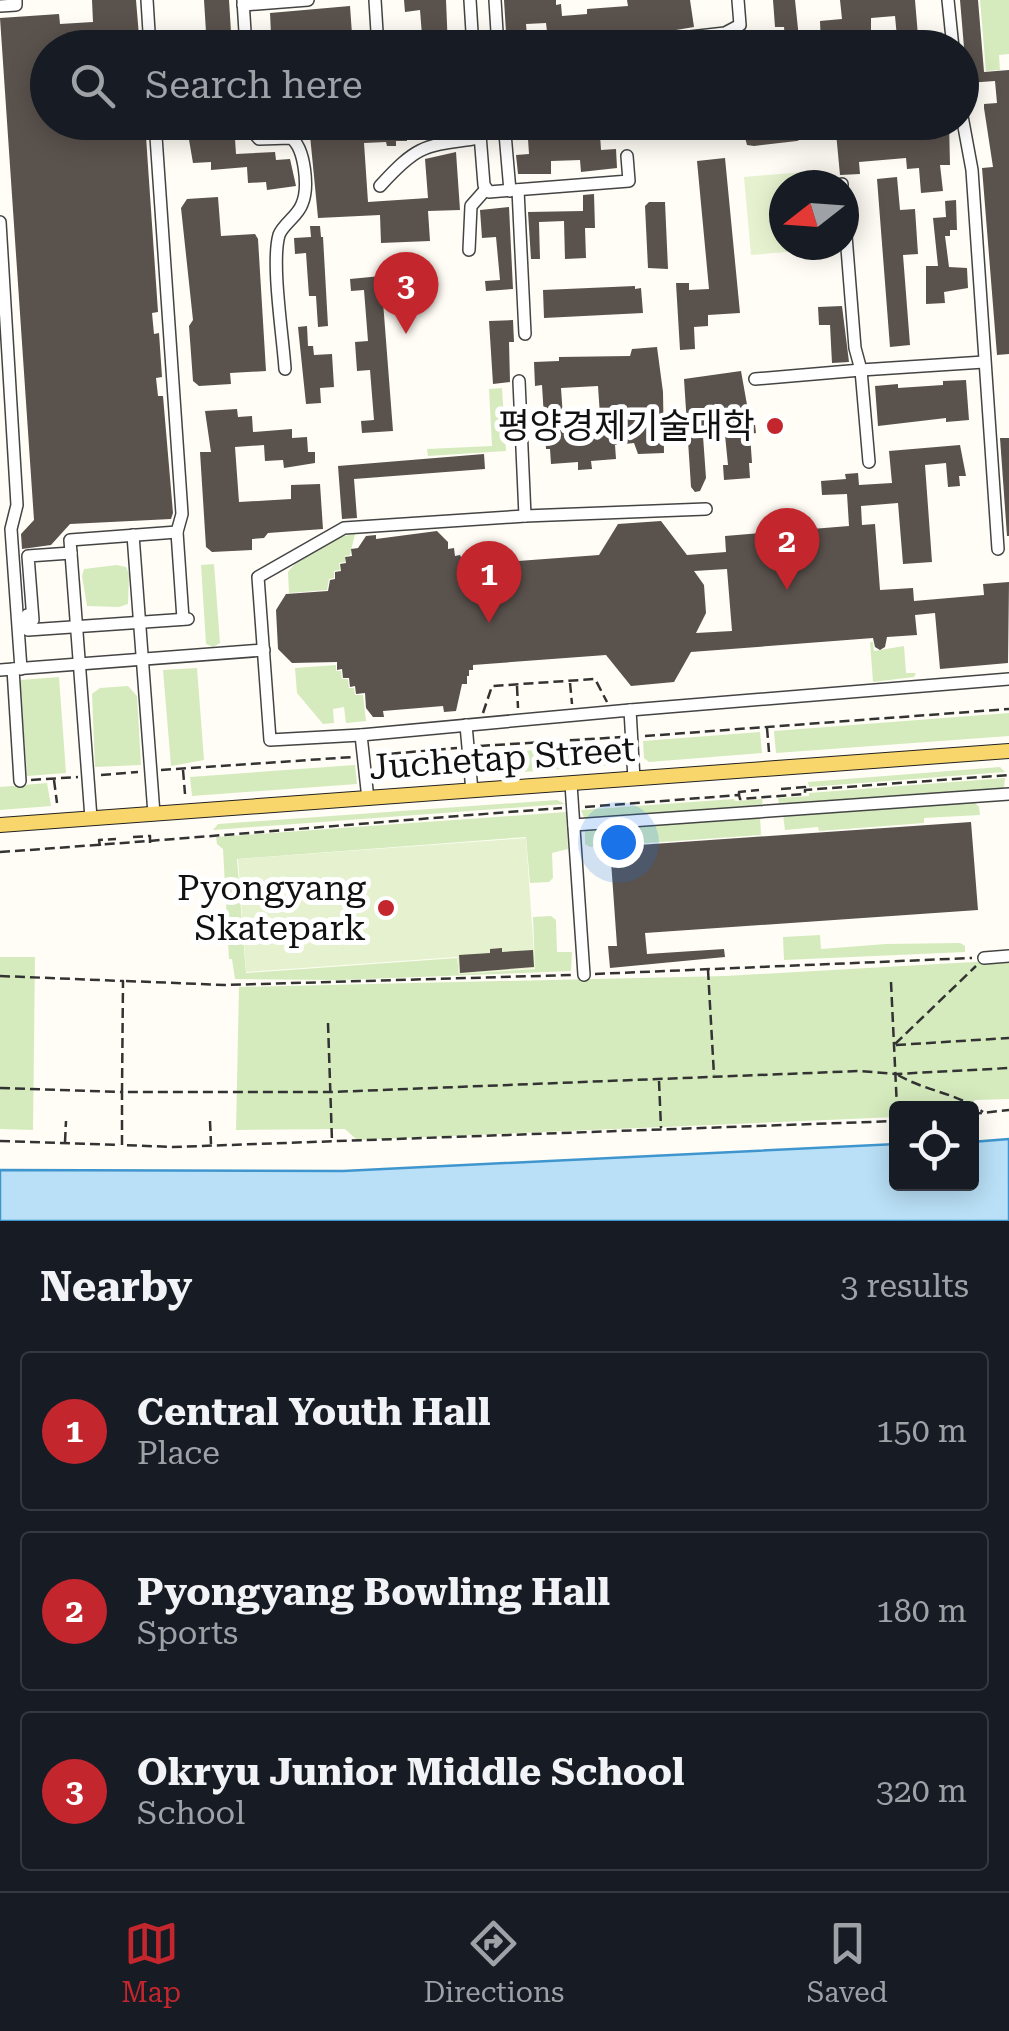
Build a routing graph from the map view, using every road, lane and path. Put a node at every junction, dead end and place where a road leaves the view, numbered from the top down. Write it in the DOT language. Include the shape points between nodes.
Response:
graph roads {
  1 [pos="16,0"];
  2 [pos="147,0"];
  3 [pos="308,0"];
  4 [pos="375,0"];
  5 [pos="470,0"];
  6 [pos="495,0"];
  7 [pos="738,0"];
  8 [pos="948,0"];
  9 [pos="243,3"];
  10 [pos="0,6"];
  11 [pos="149,30"];
  12 [pos="245,30"];
  13 [pos="377,30"];
  14 [pos="472,30"];
  15 [pos="497,30"];
  16 [pos="731,30"];
  17 [pos="951,30"];
  18 [pos="156,140"];
  19 [pos="293,140"];
  20 [pos="462,140"];
  21 [pos="480,140"];
  22 [pos="507,140"];
  23 [pos="966,140"];
  24 [pos="628,156"];
  25 [pos="380,186"];
  26 [pos="486,189"];
  27 [pos="514,191"];
  28 [pos="0,222"];
  29 [pos="469,250"];
  30 [pos="848,260"];
  31 [pos="525,334"];
  32 [pos="984,362"];
  33 [pos="285,368"];
  34 [pos="860,370"];
  35 [pos="755,379"];
  36 [pos="519,381"];
  37 [pos="869,462"];
  38 [pos="706,509"];
  39 [pos="525,516"];
  40 [pos="177,532"];
  41 [pos="133,535"];
  42 [pos="998,549"];
  43 [pos="71,553"];
  44 [pos="189,604"];
  45 [pos="27,615"];
  46 [pos="183,619"];
  47 [pos="140,622"];
  48 [pos="76,626"];
  49 [pos="34,630"];
  50 [pos="264,650"];
  51 [pos="142,659"];
  52 [pos="79,664"];
  53 [pos="11,669"];
  54 [pos="1009,679"];
  55 [pos="570,681"];
  56 [pos="516,685"];
  57 [pos="603,695"];
  58 [pos="572,697"];
  59 [pos="518,701"];
  60 [pos="486,704"];
  61 [pos="1009,708"];
  62 [pos="630,710"];
  63 [pos="466,725"];
  64 [pos="767,726"];
  65 [pos="361,735"];
  66 [pos="632,736"];
  67 [pos="468,747"];
  68 [pos="1009,751"];
  69 [pos="769,752"];
  70 [pos="364,756"];
  71 [pos="183,768"];
  72 [pos="151,771"];
  73 [pos="1009,775"];
  74 [pos="88,776"];
  75 [pos="634,778"];
  76 [pos="54,779"];
  77 [pos="20,781"];
  78 [pos="571,784"];
  79 [pos="781,789"];
  80 [pos="759,790"];
  81 [pos="805,790"];
  82 [pos="472,791"];
  83 [pos="186,794"];
  84 [pos="1009,794"];
  85 [pos="740,796"];
  86 [pos="368,798"];
  87 [pos="57,803"];
  88 [pos="573,808"];
  89 [pos="154,814"];
  90 [pos="91,818"];
  91 [pos="0,825"];
  92 [pos="574,826"];
  93 [pos="132,838"];
  94 [pos="116,839"];
  95 [pos="150,843"];
  96 [pos="100,846"];
  97 [pos="0,852"];
  98 [pos="1009,956"];
  99 [pos="984,958"];
  100 [pos="708,970"];
  101 [pos="584,975"];
  102 [pos="0,976"];
  103 [pos="123,981"];
  104 [pos="890,982"];
  105 [pos="328,1023"];
  106 [pos="1009,1038"];
  107 [pos="894,1045"];
  108 [pos="1009,1068"];
  109 [pos="896,1074"];
  110 [pos="714,1076"];
  111 [pos="658,1079"];
  112 [pos="0,1088"];
  113 [pos="64,1091"];
  114 [pos="209,1091"];
  115 [pos="122,1092"];
  116 [pos="330,1092"];
  117 [pos="898,1101"];
  118 [pos="64,1102"];
  119 [pos="209,1102"];
  120 [pos="1009,1110"];
  121 [pos="982,1112"];
  122 [pos="979,1113"];
  123 [pos="210,1120"];
  124 [pos="66,1121"];
  125 [pos="889,1121"];
  126 [pos="661,1130"];
  127 [pos="0,1142"];
  128 [pos="332,1142"];
  129 [pos="66,1143"];
  130 [pos="122,1145"];
  131 [pos="210,1146"];
  1 -- 10 [label="street"];
  2 -- 11 [label="street"];
  3 -- 9 [label="street"];
  4 -- 13 [label="street"];
  5 -- 14 [label="street"];
  6 -- 15 [label="street"];
  7 -- 16 [label="street" via="740,25"];
  8 -- 17 [label="street"];
  9 -- 12 [label="street"];
  18 -- 40 [label="street" via="182,514"];
  19 -- 33 [label="street" via="300,149 305,195 280,234"];
  20 -- 25 [label="street" via="427,144"];
  21 -- 26 [label="street"];
  22 -- 27 [label="street"];
  23 -- 32 [label="street"];
  24 -- 27 [label="street" via="628,181"];
  26 -- 27 [label="street"];
  26 -- 29 [label="street" via="471,206"];
  27 -- 31 [label="street"];
  28 -- 53 [label="street" via="17,505 11,528"];
  30 -- 34 [label="street"];
  32 -- 34 [label="street"];
  32 -- 42 [label="street"];
  34 -- 35 [label="street"];
  34 -- 37 [label="street"];
  36 -- 39 [label="street"];
  38 -- 39 [label="street"];
  39 -- 50 [label="street" via="336,530 258,577"];
  40 -- 41 [label="street"];
  40 -- 46 [label="street"];
  41 -- 43 [label="street" via="70,540"];
  41 -- 47 [label="street"];
  43 -- 48 [label="street"];
  43 -- 49 [label="street" via="28,556"];
  44 -- 46 [label="street" via="190,618"];
  45 -- 49 [label="street" via="28,630"];
  46 -- 47 [label="street"];
  47 -- 48 [label="street"];
  47 -- 51 [label="street"];
  48 -- 49 [label="street"];
  48 -- 52 [label="street"];
  50 -- 51 [label="street"];
  50 -- 65 [label="street" via="270,740"];
  51 -- 52 [label="street"];
  51 -- 72 [label="street"];
  52 -- 53 [label="street"];
  52 -- 74 [label="street"];
  53 -- 77 [label="street"];
  54 -- 62 [label="street"];
  55 -- 56 [label="path"];
  55 -- 57 [label="path" via="595,679"];
  55 -- 58 [label="path"];
  56 -- 59 [label="path"];
  56 -- 60 [label="path" via="492,686"];
  61 -- 64 [label="path"];
  62 -- 63 [label="street"];
  62 -- 66 [label="street"];
  63 -- 65 [label="street"];
  63 -- 67 [label="street"];
  64 -- 66 [label="path"];
  64 -- 69 [label="path"];
  65 -- 70 [label="street"];
  66 -- 67 [label="path"];
  66 -- 75 [label="street"];
  67 -- 70 [label="path"];
  67 -- 82 [label="street"];
  68 -- 75 [label="main road, Juchetap Street"];
  70 -- 71 [label="path"];
  70 -- 86 [label="street"];
  71 -- 72 [label="path"];
  71 -- 83 [label="path"];
  72 -- 74 [label="path"];
  72 -- 89 [label="street"];
  73 -- 81 [label="path"];
  74 -- 76 [label="path"];
  74 -- 90 [label="street"];
  75 -- 78 [label="main road, Juchetap Street"];
  76 -- 77 [label="path"];
  76 -- 87 [label="path"];
  78 -- 82 [label="main road, Juchetap Street"];
  78 -- 88 [label="street"];
  79 -- 81 [label="path"];
  80 -- 85 [label="path"];
  81 -- 85 [label="path"];
  82 -- 86 [label="main road, Juchetap Street"];
  84 -- 92 [label="street"];
  85 -- 88 [label="path"];
  86 -- 89 [label="main road, Juchetap Street"];
  88 -- 92 [label="street"];
  88 -- 95 [label="path"];
  89 -- 90 [label="main road, Juchetap Street"];
  90 -- 91 [label="main road, Juchetap Street"];
  92 -- 101 [label="street"];
  93 -- 95 [label="path" via="150,836"];
  94 -- 96 [label="path" via="100,840"];
  95 -- 96 [label="path"];
  96 -- 97 [label="path"];
  98 -- 99 [label="street"];
  99 -- 100 [label="path"];
  99 -- 107 [label="path"];
  100 -- 101 [label="path"];
  100 -- 110 [label="path"];
  101 -- 103 [label="path" via="225,985"];
  102 -- 103 [label="path"];
  103 -- 115 [label="path"];
  104 -- 107 [label="path"];
  105 -- 116 [label="path"];
  106 -- 107 [label="path"];
  107 -- 109 [label="path"];
  108 -- 109 [label="path"];
  109 -- 110 [label="path"];
  109 -- 117 [label="path"];
  109 -- 121 [label="path"];
  110 -- 111 [label="path"];
  111 -- 116 [label="path"];
  111 -- 126 [label="path"];
  112 -- 113 [label="path"];
  113 -- 115 [label="path"];
  113 -- 118 [label="path"];
  114 -- 115 [label="path"];
  114 -- 116 [label="path"];
  114 -- 119 [label="path"];
  115 -- 130 [label="path"];
  116 -- 128 [label="path"];
  120 -- 121 [label="path"];
  121 -- 122 [label="path"];
  123 -- 131 [label="path"];
  124 -- 129 [label="path"];
  125 -- 126 [label="path"];
  126 -- 128 [label="path"];
  127 -- 129 [label="path"];
  128 -- 131 [label="path"];
  129 -- 130 [label="path"];
  130 -- 131 [label="path"];
}
